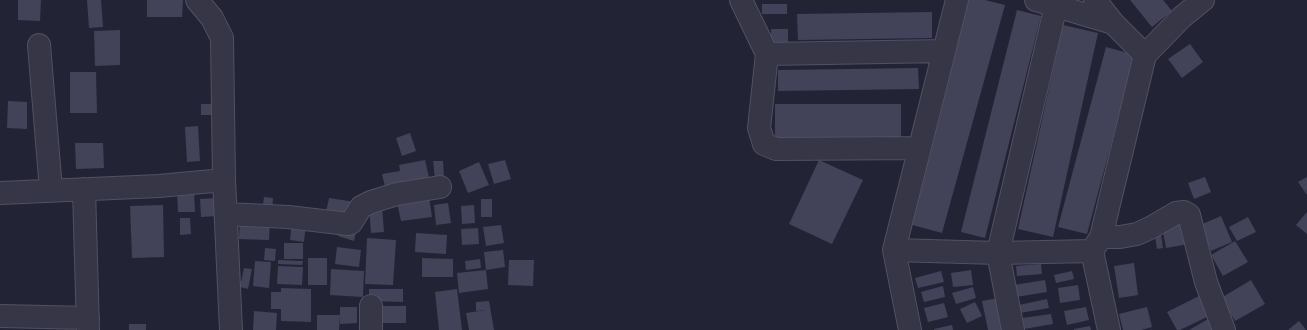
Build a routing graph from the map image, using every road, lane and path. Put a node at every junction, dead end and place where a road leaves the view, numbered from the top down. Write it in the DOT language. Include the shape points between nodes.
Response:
graph roads {
  1 [pos="197,0"];
  2 [pos="741,0"];
  3 [pos="957,0"];
  4 [pos="1095,0"];
  5 [pos="1203,0"];
  6 [pos="1046,3"];
  7 [pos="1113,23"];
  8 [pos="39,45"];
  9 [pos="944,51"];
  10 [pos="768,54"];
  11 [pos="1145,55"];
  12 [pos="919,148"];
  13 [pos="224,180"];
  14 [pos="440,187"];
  15 [pos="84,189"];
  16 [pos="51,190"];
  17 [pos="0,193"];
  18 [pos="226,214"];
  19 [pos="1097,244"];
  20 [pos="894,250"];
  21 [pos="998,253"];
  22 [pos="371,306"];
  23 [pos="0,316"];
  24 [pos="88,324"];
  25 [pos="231,330"];
  26 [pos="371,330"];
  27 [pos="910,330"];
  28 [pos="1013,330"];
  29 [pos="1109,330"];
  30 [pos="1224,330"];
  1 -- 13 [label="street" via="212,18 222,38"];
  2 -- 10 [label="street"];
  3 -- 9 [label="street"];
  4 -- 7 [label="street"];
  5 -- 11 [label="street" via="1182,17"];
  6 -- 7 [label="street"];
  6 -- 21 [label="street"];
  7 -- 11 [label="street"];
  8 -- 16 [label="street"];
  9 -- 10 [label="street"];
  9 -- 12 [label="street"];
  10 -- 12 [label="street" via="759,128 764,144 776,150"];
  11 -- 19 [label="street"];
  12 -- 20 [label="street"];
  13 -- 15 [label="street"];
  13 -- 18 [label="street"];
  14 -- 18 [label="street" via="396,194 371,202 361,207 348,224 288,217"];
  15 -- 16 [label="street"];
  15 -- 24 [label="street"];
  16 -- 17 [label="street"];
  18 -- 25 [label="street"];
  19 -- 21 [label="street"];
  19 -- 29 [label="street"];
  19 -- 30 [label="street" via="1137,234 1176,213 1184,212 1189,215 1206,282"];
  20 -- 21 [label="street"];
  20 -- 27 [label="street"];
  21 -- 28 [label="street"];
  22 -- 26 [label="street"];
  23 -- 24 [label="street"];
}
